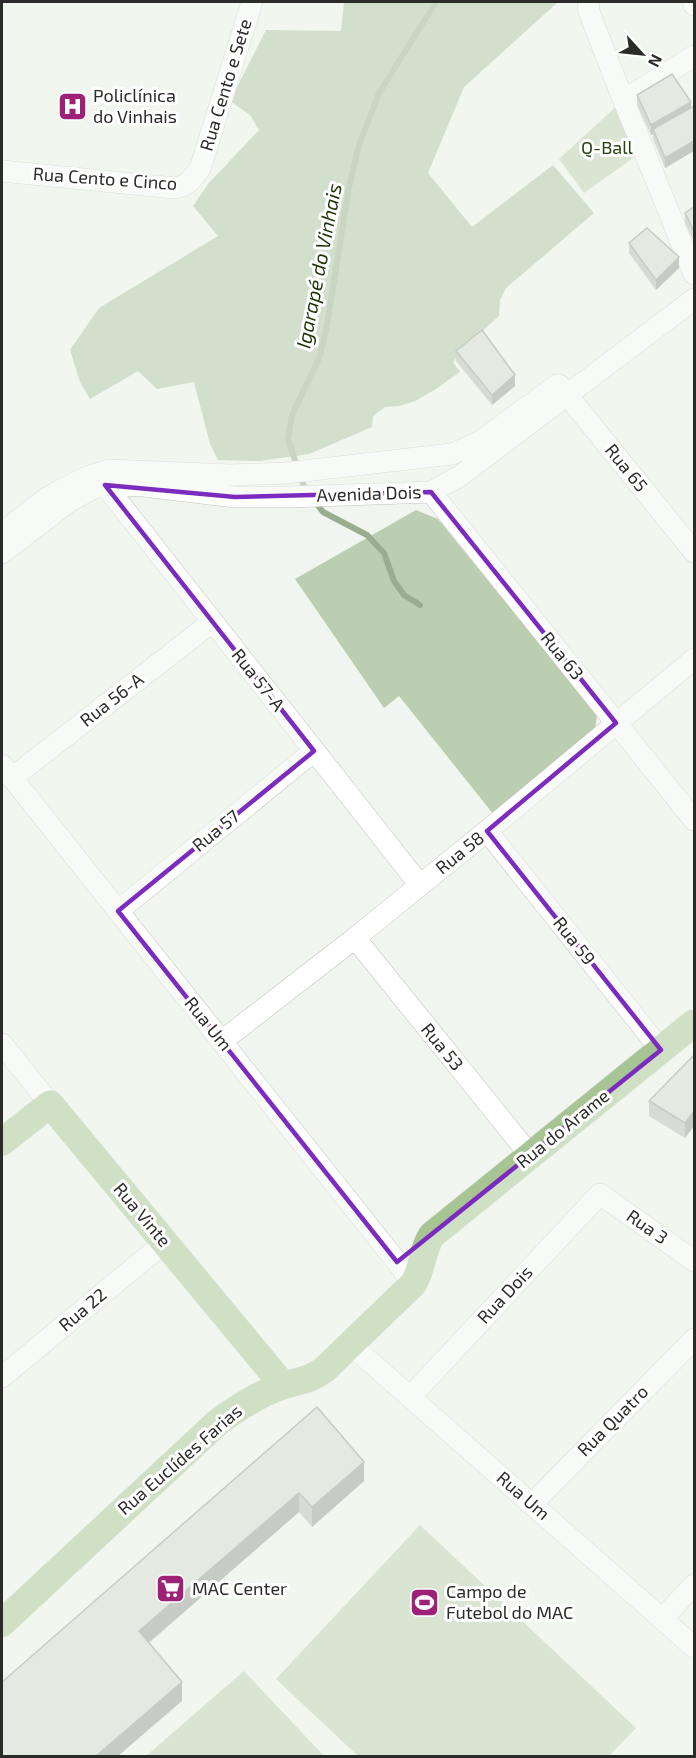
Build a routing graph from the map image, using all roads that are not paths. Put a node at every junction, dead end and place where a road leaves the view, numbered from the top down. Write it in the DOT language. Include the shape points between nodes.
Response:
graph roads {
  1 [pos="252,2"];
  2 [pos="588,2"];
  3 [pos="694,56"];
  4 [pos="624,100"];
  5 [pos="200,169"];
  6 [pos="2,171"];
  7 [pos="694,274"];
  8 [pos="694,283"];
  9 [pos="694,299"];
  10 [pos="563,389"];
  11 [pos="102,478"];
  12 [pos="431,492"];
  13 [pos="2,532"];
  14 [pos="694,552"];
  15 [pos="2,554"];
  16 [pos="212,622"];
  17 [pos="694,658"];
  18 [pos="616,723"];
  19 [pos="314,751"];
  20 [pos="7,772"];
  21 [pos="694,820"];
  22 [pos="487,831"];
  23 [pos="420,885"];
  24 [pos="118,911"];
  25 [pos="355,938"];
  26 [pos="694,1023"];
  27 [pos="222,1041"];
  28 [pos="2,1044"];
  29 [pos="661,1050"];
  30 [pos="50,1104"];
  31 [pos="2,1142"];
  32 [pos="530,1155"];
  33 [pos="600,1194"];
  34 [pos="432,1235"];
  35 [pos="165,1242"];
  36 [pos="694,1261"];
  37 [pos="397,1262"];
  38 [pos="413,1284"];
  39 [pos="694,1338"];
  40 [pos="351,1345"];
  41 [pos="2,1377"];
  42 [pos="283,1385"];
  43 [pos="410,1397"];
  44 [pos="532,1504"];
  45 [pos="694,1585"];
  46 [pos="662,1618"];
  47 [pos="2,1623"];
  48 [pos="694,1647"];
  1 -- 5 [label="street, Rua Cento e Sete"];
  2 -- 4 [label="street"];
  3 -- 4 [label="street"];
  4 -- 7 [label="street"];
  5 -- 6 [label="street, Rua Cento e Cinco" via="189,182 174,188"];
  8 -- 10 [label="street, Avenida Dois"];
  9 -- 10 [label="street, Avenida Dois"];
  10 -- 11 [label="street, Avenida Dois" via="463,451 440,456 286,473 118,470"];
  10 -- 12 [label="street, Avenida Dois" via="460,476"];
  10 -- 14 [label="street, Rua 65"];
  11 -- 12 [label="street, Avenida Dois" via="234,497"];
  11 -- 13 [label="street, Avenida Dois" via="59,491"];
  11 -- 15 [label="street, Avenida Dois" via="94,488 70,501"];
  11 -- 16 [label="street, Rua 57-A"];
  12 -- 18 [label="street, Rua 63"];
  16 -- 19 [label="street, Rua 57-A"];
  16 -- 20 [label="street, Rua 56-A"];
  17 -- 18 [label="street, Rua 58"];
  18 -- 21 [label="street, Rua 63"];
  18 -- 22 [label="street, Rua 58"];
  19 -- 23 [label="street, Rua 57-A"];
  19 -- 24 [label="street, Rua 57"];
  20 -- 24 [label="street, Rua Um"];
  22 -- 23 [label="street, Rua 58"];
  22 -- 29 [label="street, Rua 59"];
  23 -- 25 [label="street, Rua 58"];
  24 -- 27 [label="street, Rua Um"];
  25 -- 27 [label="street, Rua 58"];
  25 -- 32 [label="street, Rua 53"];
  26 -- 29 [label="main road, Rua do Arame"];
  27 -- 37 [label="street, Rua Um"];
  28 -- 30 [label="street, Rua Vinte"];
  29 -- 32 [label="main road, Rua do Arame"];
  30 -- 31 [label="main road"];
  30 -- 35 [label="main road, Rua Vinte"];
  32 -- 34 [label="main road, Rua do Arame"];
  33 -- 36 [label="street, Rua 3"];
  33 -- 43 [label="street, Rua Dois"];
  34 -- 37 [label="street"];
  34 -- 38 [label="main road, Rua Euclídes Farias"];
  35 -- 41 [label="street, Rua 22"];
  35 -- 42 [label="main road, Rua Vinte"];
  37 -- 38 [label="street, Rua Um"];
  38 -- 40 [label="main road, Rua Euclídes Farias"];
  39 -- 44 [label="street, Rua Quatro"];
  40 -- 42 [label="main road, Rua Euclídes Farias" via="317,1375"];
  40 -- 43 [label="street, Rua Um"];
  42 -- 47 [label="main road, Rua Euclídes Farias" via="256,1397 217,1423"];
  43 -- 44 [label="street, Rua Um"];
  44 -- 46 [label="street, Rua Um"];
  45 -- 46 [label="street"];
  46 -- 48 [label="street, Rua Um"];
}
